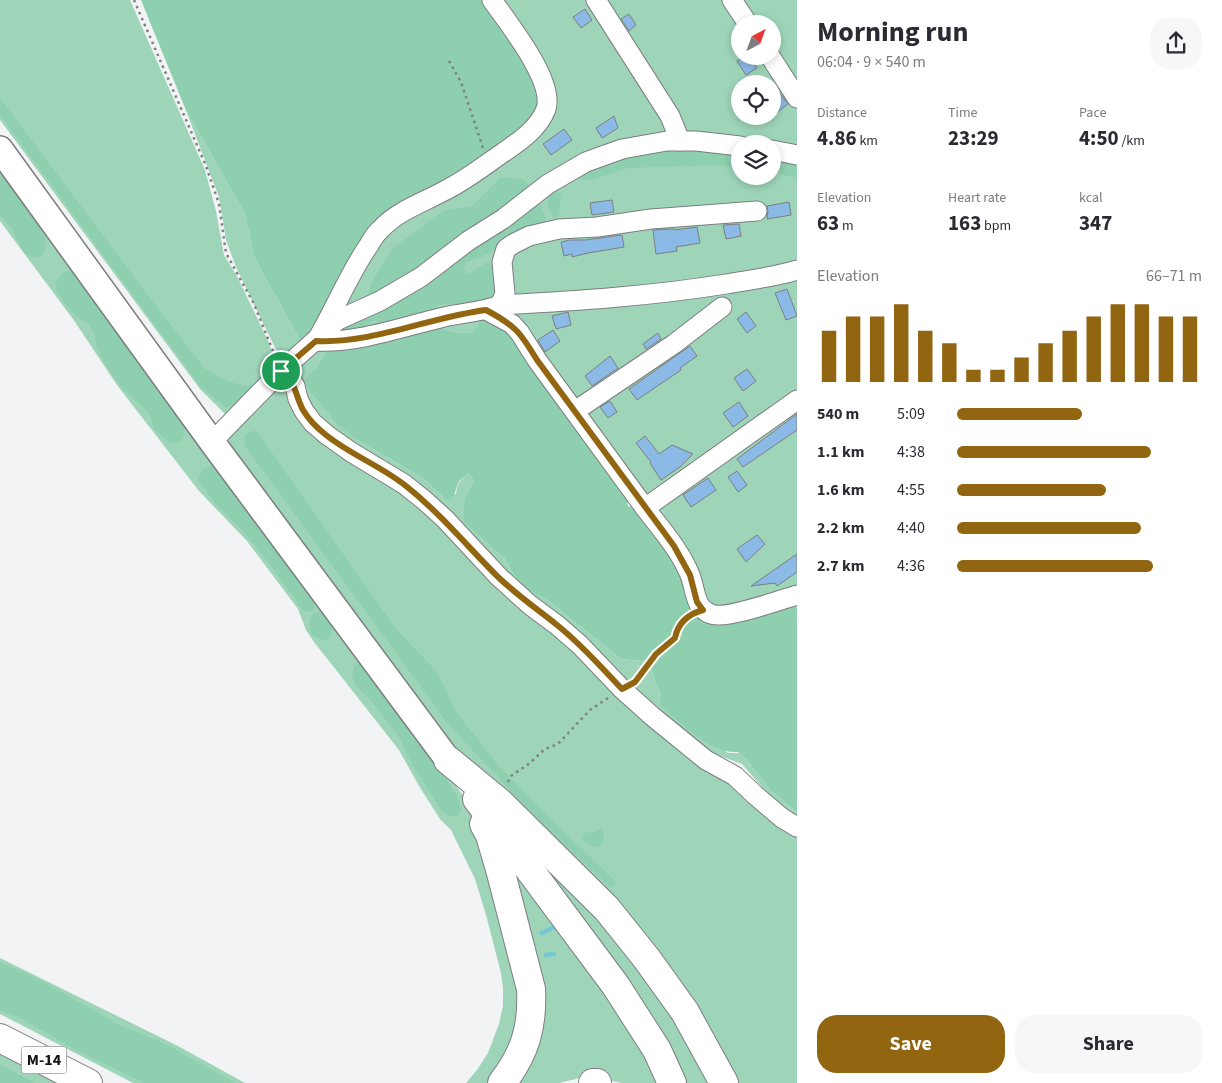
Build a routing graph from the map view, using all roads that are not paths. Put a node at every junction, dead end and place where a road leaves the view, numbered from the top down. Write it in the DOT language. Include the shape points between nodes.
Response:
graph roads {
  1 [pos="492,0"];
  2 [pos="596,0"];
  3 [pos="732,0"];
  4 [pos="742,15"];
  5 [pos="776,65"];
  6 [pos="797,98"];
  7 [pos="680,141"];
  8 [pos="731,145"];
  9 [pos="0,149"];
  10 [pos="781,152"];
  11 [pos="797,155"];
  12 [pos="757,211"];
  13 [pos="797,270"];
  14 [pos="722,307"];
  15 [pos="493,308"];
  16 [pos="316,341"];
  17 [pos="281,371"];
  18 [pos="797,400"];
  19 [pos="575,411"];
  20 [pos="212,442"];
  21 [pos="645,508"];
  22 [pos="797,595"];
  23 [pos="448,760"];
  24 [pos="797,827"];
  25 [pos="0,1038"];
  26 [pos="88,1083"];
  27 [pos="502,1083"];
  28 [pos="672,1083"];
  29 [pos="724,1083"];
  1 -- 16 [label="lane" via="539,70 546,92 546,108 526,136 446,190 403,211 379,230 351,273"];
  2 -- 7 [label="lane" via="670,116"];
  3 -- 4 [label="lane"];
  5 -- 6 [label="lane"];
  7 -- 8 [label="lane"];
  7 -- 16 [label="lane" via="622,149 586,162 548,184 421,277 338,320"];
  9 -- 20 [label="main road"];
  10 -- 11 [label="lane"];
  12 -- 15 [label="lane" via="651,218 529,236 506,249 502,262 505,294"];
  13 -- 15 [label="lane" via="702,288"];
  14 -- 19 [label="lane" via="667,349"];
  15 -- 16 [label="lane" via="335,342"];
  15 -- 19 [label="lane" via="520,332"];
  16 -- 17 [label="lane"];
  17 -- 20 [label="lane"];
  17 -- 24 [label="lane" via="295,386 298,399 313,423 424,500 498,577 580,645 652,716 706,760 735,776 782,818"];
  18 -- 21 [label="lane"];
  19 -- 21 [label="lane"];
  20 -- 23 [label="main road"];
  21 -- 22 [label="lane" via="674,546 690,575 697,602 703,610 712,615 730,614"];
  23 -- 27 [label="highway" via="490,835 531,989 532,1007 526,1041"];
  23 -- 28 [label="highway" via="616,986 657,1050"];
  23 -- 29 [label="highway" via="499,802 607,909 685,1012"];
  25 -- 26 [label="highway, М-14"];
}
